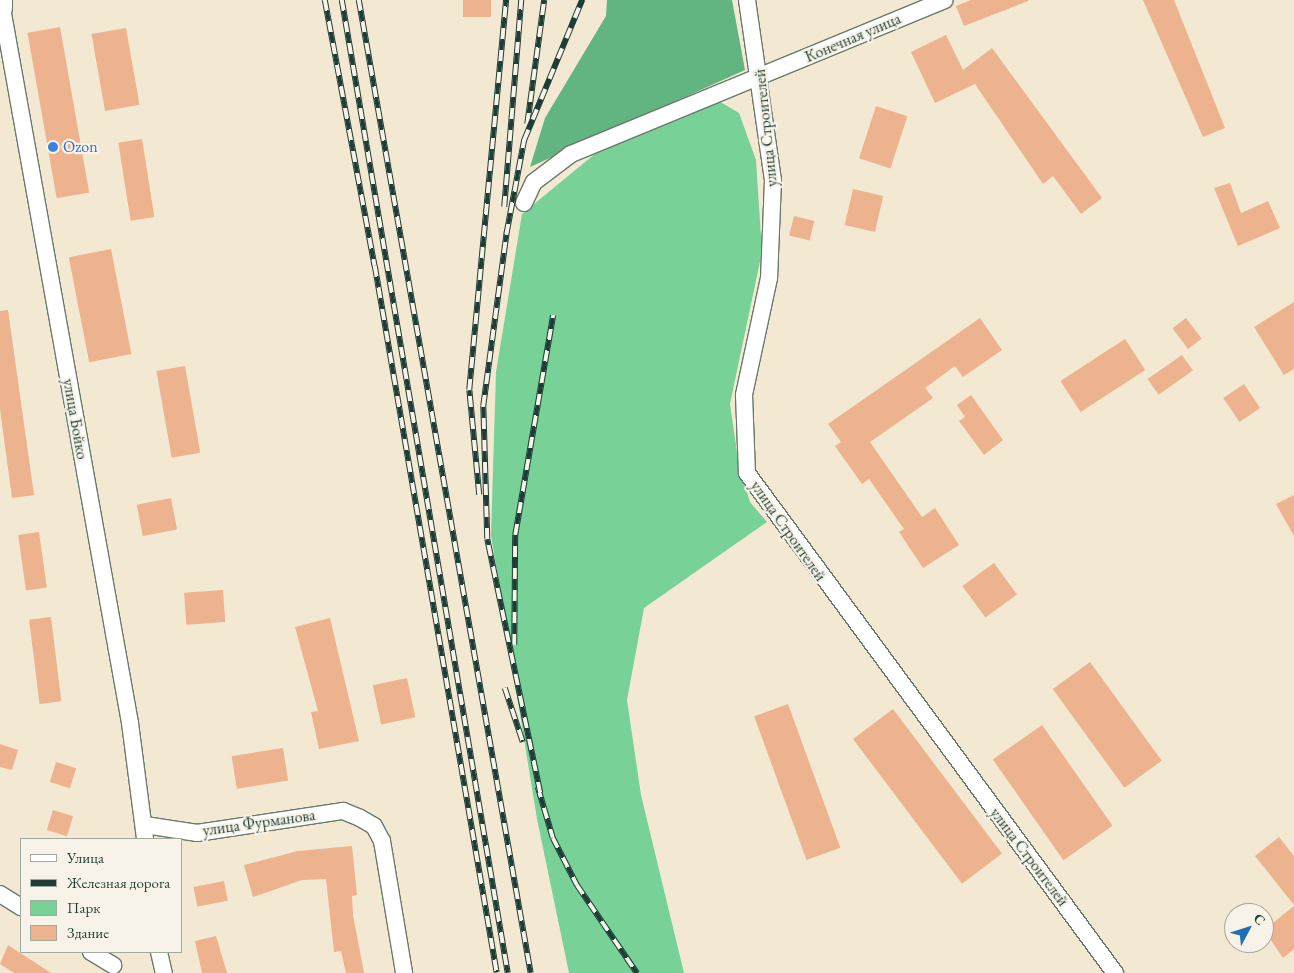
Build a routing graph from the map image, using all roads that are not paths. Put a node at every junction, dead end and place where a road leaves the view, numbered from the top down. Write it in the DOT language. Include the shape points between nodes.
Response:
graph roads {
  1 [pos="747,0"];
  2 [pos="944,0"];
  3 [pos="1,5"];
  4 [pos="762,76"];
  5 [pos="524,203"];
  6 [pos="145,832"];
  7 [pos="0,894"];
  8 [pos="20,906"];
  9 [pos="93,953"];
  10 [pos="159,953"];
  11 [pos="114,963"];
  12 [pos="164,973"];
  13 [pos="404,973"];
  14 [pos="1115,973"];
  1 -- 4 [label="street, улица Строителей"];
  2 -- 4 [label="street, Конечная улица"];
  3 -- 6 [label="street, улица Бойко"];
  4 -- 5 [label="street, Конечная улица" via="571,154 534,182"];
  4 -- 14 [label="street, улица Строителей" via="773,180 769,278 744,395 747,473"];
  6 -- 13 [label="street, улица Фурманова" via="198,832 343,811 374,826 382,841"];
  7 -- 8 [label="street"];
  9 -- 11 [label="street"];
  10 -- 12 [label="street"];
}
